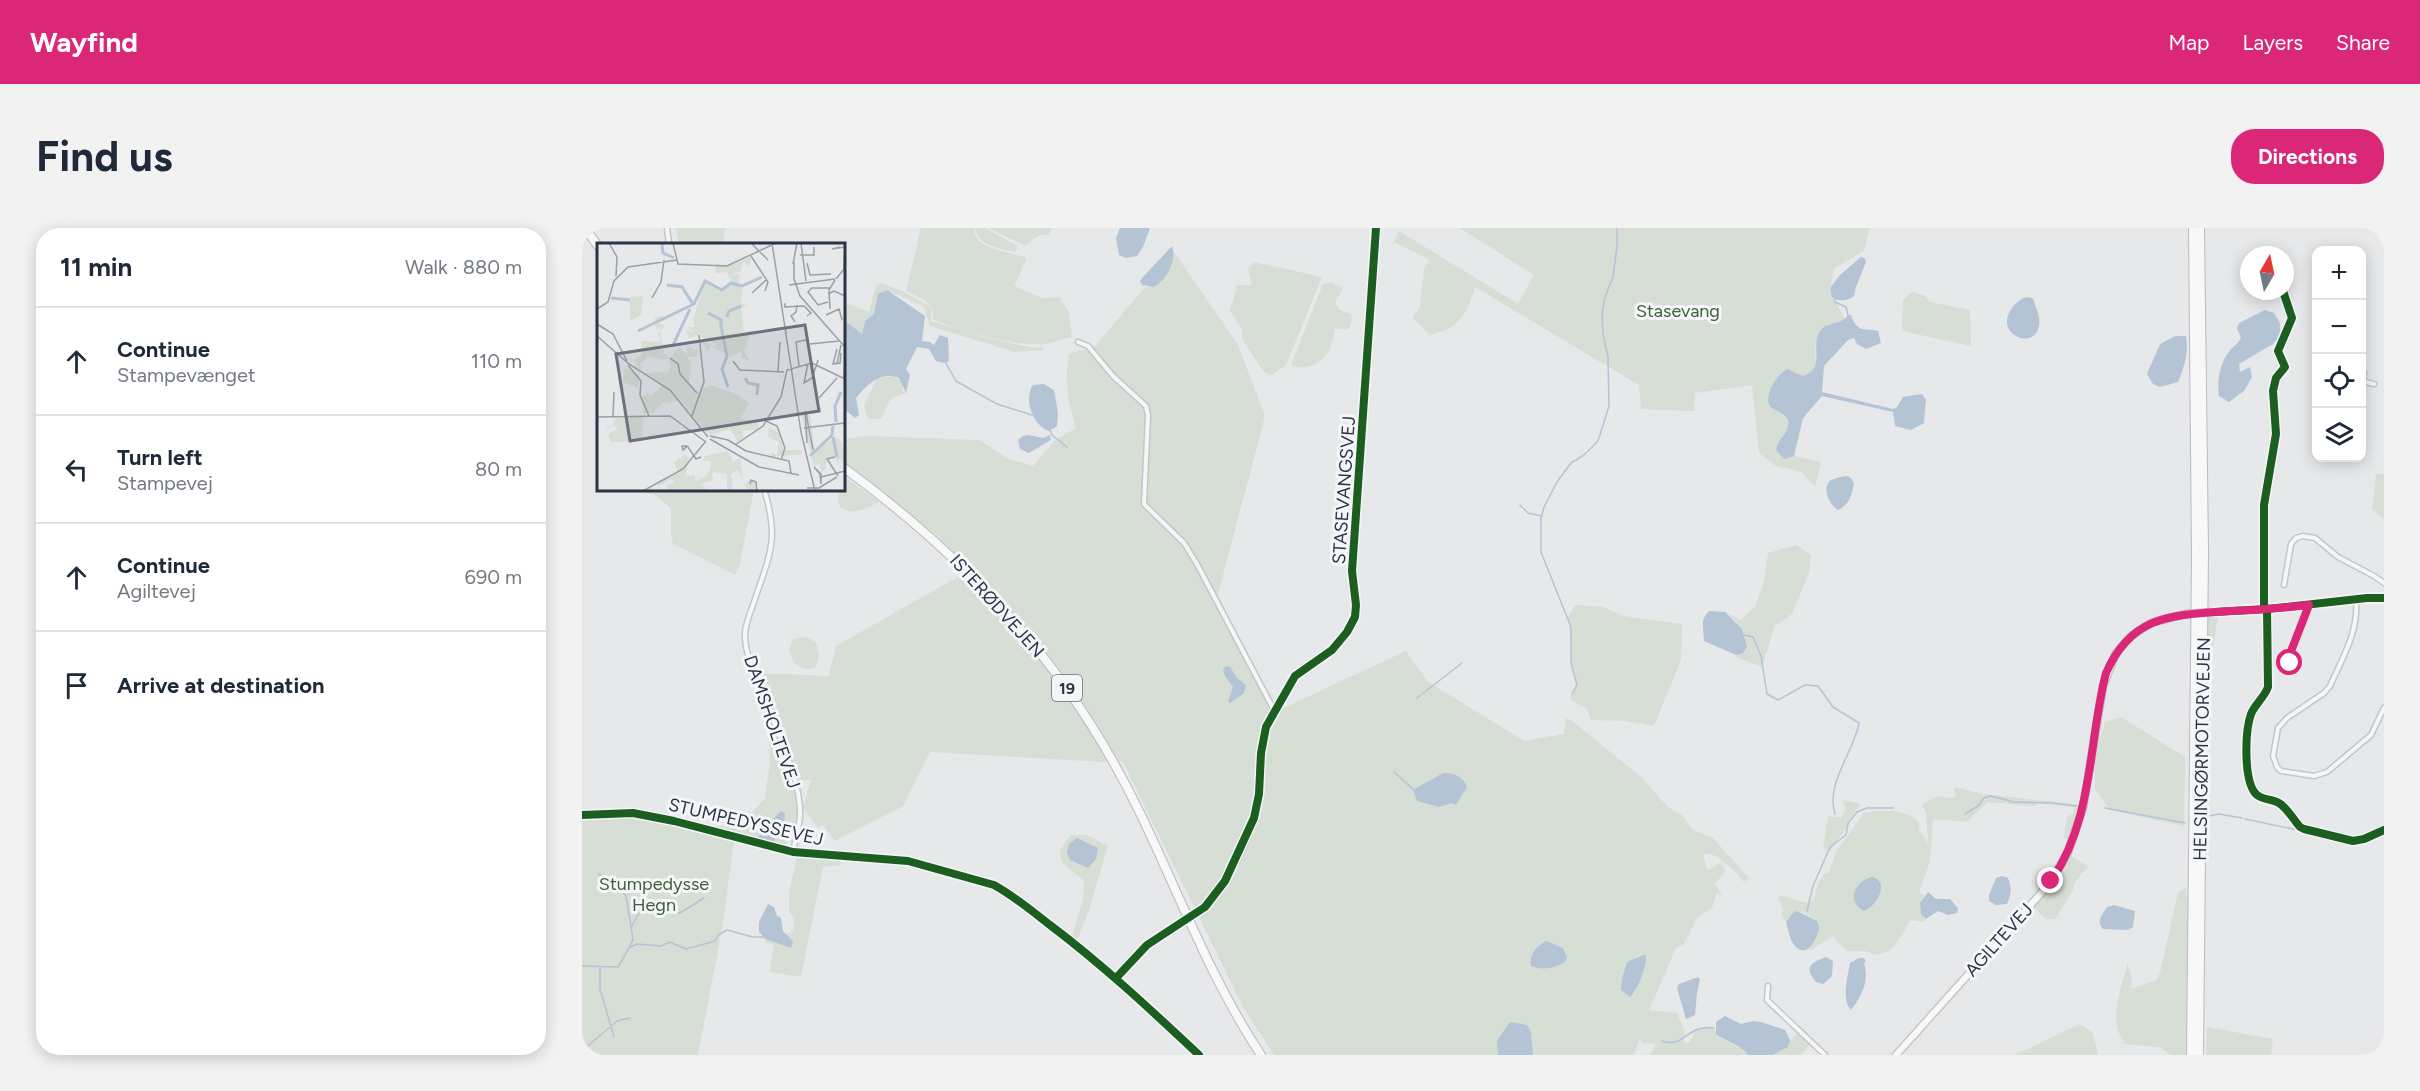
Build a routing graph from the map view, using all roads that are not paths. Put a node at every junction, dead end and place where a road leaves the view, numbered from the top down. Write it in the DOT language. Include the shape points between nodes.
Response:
graph roads {
  1 [pos="585,228"];
  2 [pos="667,228"];
  3 [pos="1376,228"];
  4 [pos="2193,228"];
  5 [pos="2200,228"];
  6 [pos="669,243"];
  7 [pos="597,245"];
  8 [pos="1078,342"];
  9 [pos="2285,367"];
  10 [pos="2366,383"];
  11 [pos="2374,384"];
  12 [pos="844,468"];
  13 [pos="764,490"];
  14 [pos="2384,583"];
  15 [pos="2284,585"];
  16 [pos="2384,598"];
  17 [pos="2356,599"];
  18 [pos="2309,605"];
  19 [pos="2264,609"];
  20 [pos="2288,659"];
  21 [pos="2384,708"];
  22 [pos="1274,710"];
  23 [pos="582,815"];
  24 [pos="793,852"];
  25 [pos="1193,916"];
  26 [pos="1183,921"];
  27 [pos="1212,968"];
  28 [pos="1116,978"];
  29 [pos="1768,986"];
  30 [pos="1199,1055"];
  31 [pos="1261,1055"];
  32 [pos="1266,1055"];
  33 [pos="1825,1055"];
  34 [pos="1896,1055"];
  35 [pos="2191,1055"];
  36 [pos="2199,1055"];
  1 -- 7 [label="highway"];
  2 -- 6 [label="street"];
  3 -- 22 [label="street, STASEVANGSVEJ" via="1352,571 1355,617 1332,650 1295,676"];
  4 -- 35 [label="highway, HELSINGØRMOTORVEJEN" via="2196,557"];
  5 -- 36 [label="highway, HELSINGØRMOTORVEJEN" via="2204,551"];
  8 -- 22 [label="street" via="1088,346 1146,406 1144,504 1184,543"];
  9 -- 19 [label="street" via="2276,378 2273,391 2276,434 2264,505"];
  10 -- 11 [label="street"];
  12 -- 27 [label="highway, ISTERØDVEJEN / 19" via="907,516 970,573 1057,675 1122,778"];
  13 -- 24 [label="street, DAMSHOLTEVEJ" via="773,536 745,640 797,792 800,816"];
  14 -- 15 [label="street" via="2338,557 2318,540 2303,536 2291,544"];
  16 -- 17 [label="street, AGILTEVEJ"];
  17 -- 18 [label="street, AGILTEVEJ"];
  17 -- 21 [label="street" via="2356,627 2330,686 2283,722 2277,733 2274,762 2286,773 2321,775 2368,738"];
  18 -- 19 [label="street, AGILTEVEJ"];
  18 -- 20 [label="street"];
  19 -- 34 [label="street, AGILTEVEJ, bridge" via="2185,614 2151,623 2131,636 2116,653 2103,686 2083,808 2067,855 2043,891"];
  22 -- 25 [label="street, STASEVANGSVEJ" via="1263,738 1254,818 1226,881"];
  23 -- 24 [label="street, STUMPEDYSSEVEJ" via="633,813"];
  24 -- 28 [label="street, STUMPEDYSSEVEJ" via="908,861 994,885"];
  26 -- 28 [label="street" via="1146,945"];
  27 -- 31 [label="highway, ISTERØDVEJEN / 19"];
  27 -- 32 [label="highway, ISTERØDVEJEN / 19"];
  28 -- 30 [label="street, STUMPEDYSSEVEJ"];
  29 -- 33 [label="street" via="1767,1000"];
}
